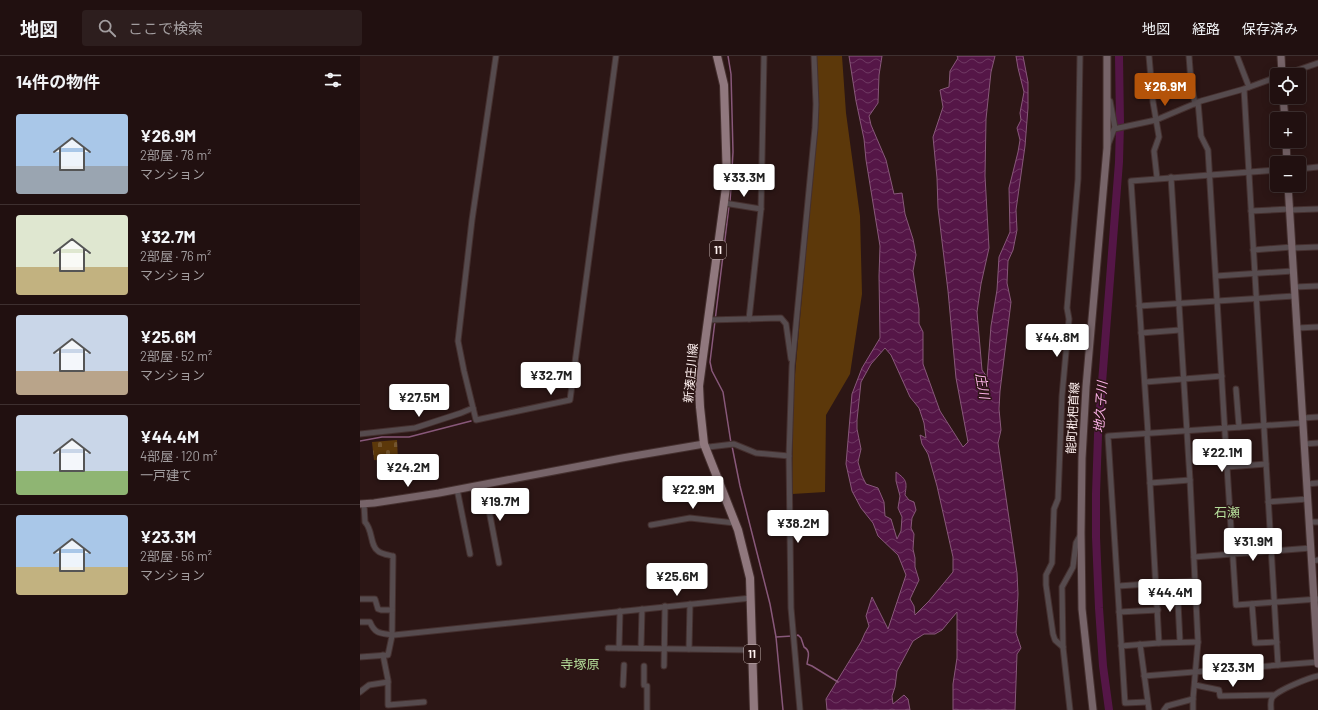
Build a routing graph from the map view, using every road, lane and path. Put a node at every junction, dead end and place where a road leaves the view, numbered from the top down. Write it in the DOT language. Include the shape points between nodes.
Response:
graph roads {
  1 [pos="496,56"];
  2 [pos="616,56"];
  3 [pos="717,56"];
  4 [pos="764,56"];
  5 [pos="814,56"];
  6 [pos="1080,56"];
  7 [pos="1107,56"];
  8 [pos="1149,56"];
  9 [pos="1189,56"];
  10 [pos="1238,56"];
  11 [pos="1281,56"];
  12 [pos="1318,63"];
  13 [pos="1282,68"];
  14 [pos="1303,68"];
  15 [pos="1270,79"];
  16 [pos="1246,88"];
  17 [pos="1107,99"];
  18 [pos="1196,103"];
  19 [pos="1156,120"];
  20 [pos="1115,128"];
  21 [pos="1107,148"];
  22 [pos="1318,167"];
  23 [pos="1306,168"];
  24 [pos="1270,170"];
  25 [pos="1248,172"];
  26 [pos="1210,174"];
  27 [pos="1171,177"];
  28 [pos="1157,178"];
  29 [pos="1289,192"];
  30 [pos="724,203"];
  31 [pos="761,209"];
  32 [pos="1318,209"];
  33 [pos="1290,210"];
  34 [pos="1251,211"];
  35 [pos="1318,247"];
  36 [pos="1292,248"];
  37 [pos="1253,250"];
  38 [pos="1293,271"];
  39 [pos="1254,273"];
  40 [pos="1216,276"];
  41 [pos="1318,286"];
  42 [pos="1294,287"];
  43 [pos="1295,296"];
  44 [pos="1256,298"];
  45 [pos="1217,302"];
  46 [pos="1178,304"];
  47 [pos="1139,306"];
  48 [pos="708,320"];
  49 [pos="749,320"];
  50 [pos="1318,327"];
  51 [pos="1297,328"];
  52 [pos="1180,330"];
  53 [pos="1141,333"];
  54 [pos="792,366"];
  55 [pos="1222,376"];
  56 [pos="1183,379"];
  57 [pos="1145,382"];
  58 [pos="1236,389"];
  59 [pos="473,408"];
  60 [pos="1318,417"];
  61 [pos="1303,421"];
  62 [pos="1264,425"];
  63 [pos="1239,427"];
  64 [pos="1225,428"];
  65 [pos="1186,431"];
  66 [pos="1148,433"];
  67 [pos="360,434"];
  68 [pos="1318,443"];
  69 [pos="704,444"];
  70 [pos="1304,444"];
  71 [pos="789,456"];
  72 [pos="1266,464"];
  73 [pos="1227,467"];
  74 [pos="1190,480"];
  75 [pos="1150,482"];
  76 [pos="1318,483"];
  77 [pos="484,484"];
  78 [pos="1307,484"];
  79 [pos="457,489"];
  80 [pos="1308,499"];
  81 [pos="1268,502"];
  82 [pos="362,504"];
  83 [pos="1309,522"];
  84 [pos="1318,522"];
  85 [pos="735,523"];
  86 [pos="651,525"];
  87 [pos="1081,533"];
  88 [pos="1310,548"];
  89 [pos="1272,551"];
  90 [pos="470,554"];
  91 [pos="1233,555"];
  92 [pos="1194,557"];
  93 [pos="1315,560"];
  94 [pos="499,564"];
  95 [pos="1194,581"];
  96 [pos="1177,582"];
  97 [pos="1156,584"];
  98 [pos="1118,586"];
  99 [pos="752,598"];
  100 [pos="360,599"];
  101 [pos="1316,599"];
  102 [pos="1275,602"];
  103 [pos="690,604"];
  104 [pos="1252,604"];
  105 [pos="665,606"];
  106 [pos="642,609"];
  107 [pos="392,610"];
  108 [pos="1158,610"];
  109 [pos="620,611"];
  110 [pos="1119,612"];
  111 [pos="360,622"];
  112 [pos="392,636"];
  113 [pos="1317,639"];
  114 [pos="1180,642"];
  115 [pos="1198,642"];
  116 [pos="1277,642"];
  117 [pos="1159,643"];
  118 [pos="1140,644"];
  119 [pos="1063,646"];
  120 [pos="1121,646"];
  121 [pos="608,648"];
  122 [pos="619,648"];
  123 [pos="641,648"];
  124 [pos="664,649"];
  125 [pos="689,649"];
  126 [pos="752,650"];
  127 [pos="383,655"];
  128 [pos="360,657"];
  129 [pos="1318,663"];
  130 [pos="624,665"];
  131 [pos="1278,665"];
  132 [pos="644,666"];
  133 [pos="664,666"];
  134 [pos="1196,672"];
  135 [pos="1144,676"];
  136 [pos="1318,676"];
  137 [pos="388,682"];
  138 [pos="623,685"];
  139 [pos="1195,685"];
  140 [pos="360,692"];
  141 [pos="1273,695"];
  142 [pos="1193,699"];
  143 [pos="424,702"];
  144 [pos="1148,702"];
  145 [pos="647,710"];
  146 [pos="754,710"];
  147 [pos="800,710"];
  148 [pos="1070,710"];
  149 [pos="1093,710"];
  150 [pos="1149,710"];
  151 [pos="1164,710"];
  152 [pos="1193,710"];
  153 [pos="1271,710"];
  1 -- 59 [label="street" via="472,220 458,341"];
  2 -- 59 [label="street" via="570,400 476,420"];
  3 -- 30 [label="main road, 新湊庄川線 / 11" via="726,105 727,164"];
  4 -- 31 [label="street"];
  5 -- 54 [label="street" via="815,128"];
  6 -- 119 [label="street" via="1078,179 1067,308 1069,319 1062,396 1058,499 1054,509 1052,563 1046,574 1053,634 1055,640"];
  7 -- 17 [label="street, 能町枇杷首線"];
  8 -- 19 [label="street"];
  9 -- 18 [label="street"];
  10 -- 16 [label="street"];
  11 -- 13 [label="street"];
  12 -- 14 [label="street"];
  15 -- 16 [label="street"];
  16 -- 18 [label="street"];
  16 -- 25 [label="street"];
  17 -- 20 [label="street" via="1110,101"];
  17 -- 21 [label="street, 能町枇杷首線"];
  18 -- 19 [label="street"];
  18 -- 26 [label="street" via="1201,136 1208,150"];
  19 -- 20 [label="street"];
  19 -- 28 [label="street" via="1159,137 1154,151"];
  20 -- 21 [label="street"];
  21 -- 87 [label="street, 能町枇杷首線" via="1086,387"];
  22 -- 23 [label="street"];
  24 -- 25 [label="street"];
  25 -- 26 [label="street"];
  25 -- 34 [label="street"];
  26 -- 27 [label="street"];
  26 -- 40 [label="street"];
  27 -- 28 [label="street"];
  27 -- 46 [label="street"];
  28 -- 47 [label="street" via="1131,180"];
  29 -- 33 [label="street"];
  30 -- 31 [label="street"];
  30 -- 48 [label="main road, 新湊庄川線 / 11"];
  31 -- 49 [label="street"];
  32 -- 33 [label="street"];
  33 -- 34 [label="street"];
  33 -- 36 [label="street"];
  34 -- 37 [label="street"];
  35 -- 36 [label="street"];
  36 -- 37 [label="street"];
  36 -- 38 [label="street"];
  37 -- 39 [label="street"];
  38 -- 39 [label="street"];
  38 -- 42 [label="street"];
  39 -- 40 [label="street"];
  39 -- 44 [label="street"];
  40 -- 45 [label="street"];
  41 -- 42 [label="street"];
  42 -- 43 [label="street"];
  43 -- 44 [label="street"];
  43 -- 51 [label="street"];
  44 -- 45 [label="street"];
  44 -- 62 [label="street"];
  45 -- 46 [label="street"];
  45 -- 55 [label="street"];
  46 -- 47 [label="street"];
  46 -- 52 [label="street"];
  47 -- 53 [label="street"];
  48 -- 49 [label="street"];
  48 -- 69 [label="main road, 新湊庄川線 / 11" via="700,386 700,419"];
  49 -- 54 [label="street" via="781,318 786,324"];
  50 -- 51 [label="street"];
  51 -- 61 [label="street"];
  52 -- 53 [label="street"];
  52 -- 56 [label="street"];
  53 -- 57 [label="street"];
  54 -- 71 [label="street"];
  55 -- 56 [label="street"];
  55 -- 64 [label="street"];
  56 -- 57 [label="street"];
  56 -- 65 [label="street"];
  57 -- 66 [label="street"];
  58 -- 63 [label="street"];
  59 -- 67 [label="street" via="415,428"];
  60 -- 61 [label="street"];
  61 -- 62 [label="street"];
  61 -- 70 [label="street"];
  62 -- 63 [label="street"];
  62 -- 72 [label="street"];
  63 -- 64 [label="street"];
  64 -- 65 [label="street"];
  64 -- 73 [label="street"];
  65 -- 66 [label="street"];
  65 -- 74 [label="street"];
  66 -- 75 [label="street"];
  66 -- 98 [label="street" via="1108,436"];
  68 -- 70 [label="street"];
  69 -- 71 [label="street" via="708,447 732,444 756,453"];
  69 -- 77 [label="street"];
  69 -- 85 [label="main road, 新湊庄川線 / 11"];
  70 -- 78 [label="street"];
  71 -- 147 [label="street" via="791,608"];
  72 -- 73 [label="street"];
  72 -- 81 [label="street"];
  73 -- 91 [label="street"];
  74 -- 75 [label="street"];
  74 -- 92 [label="street"];
  75 -- 97 [label="street"];
  76 -- 78 [label="street"];
  77 -- 79 [label="street"];
  77 -- 94 [label="street"];
  78 -- 80 [label="street"];
  79 -- 82 [label="street"];
  79 -- 90 [label="street"];
  80 -- 81 [label="street"];
  80 -- 83 [label="street"];
  81 -- 89 [label="street"];
  82 -- 107 [label="street" via="365,522 370,529 375,548 378,552 393,556"];
  83 -- 84 [label="street"];
  83 -- 88 [label="street"];
  85 -- 86 [label="street" via="690,518"];
  85 -- 99 [label="main road, 新湊庄川線 / 11" via="750,578"];
  87 -- 119 [label="street" via="1076,543 1073,567 1062,587"];
  87 -- 149 [label="street, 能町枇杷首線" via="1082,608"];
  88 -- 89 [label="street"];
  88 -- 93 [label="street"];
  89 -- 91 [label="street"];
  89 -- 102 [label="street"];
  91 -- 92 [label="street"];
  91 -- 104 [label="street" via="1236,605"];
  92 -- 95 [label="street"];
  93 -- 101 [label="street"];
  95 -- 96 [label="street"];
  95 -- 115 [label="street"];
  96 -- 97 [label="street"];
  96 -- 114 [label="street"];
  97 -- 98 [label="street"];
  97 -- 108 [label="street"];
  98 -- 110 [label="street"];
  99 -- 103 [label="street"];
  99 -- 126 [label="main road, 新湊庄川線 / 11"];
  100 -- 107 [label="street" via="375,599 378,609"];
  101 -- 102 [label="street"];
  101 -- 113 [label="street"];
  102 -- 104 [label="street"];
  102 -- 116 [label="street"];
  103 -- 105 [label="street"];
  103 -- 125 [label="street"];
  104 -- 116 [label="street" via="1255,643"];
  105 -- 106 [label="street"];
  105 -- 124 [label="street"];
  106 -- 109 [label="street"];
  106 -- 123 [label="street"];
  107 -- 112 [label="street"];
  108 -- 110 [label="street"];
  108 -- 117 [label="street"];
  109 -- 112 [label="street"];
  109 -- 122 [label="street"];
  110 -- 120 [label="street"];
  111 -- 112 [label="street" via="370,622 378,633"];
  112 -- 127 [label="street" via="388,655"];
  113 -- 129 [label="street"];
  114 -- 115 [label="street"];
  114 -- 117 [label="street"];
  115 -- 134 [label="street"];
  116 -- 131 [label="street"];
  117 -- 118 [label="street"];
  118 -- 120 [label="street"];
  118 -- 135 [label="street"];
  119 -- 148 [label="street"];
  120 -- 144 [label="street" via="1125,703"];
  121 -- 122 [label="street"];
  122 -- 123 [label="street"];
  123 -- 124 [label="street"];
  124 -- 125 [label="street"];
  124 -- 133 [label="street"];
  125 -- 126 [label="street"];
  126 -- 146 [label="main road, 新湊庄川線 / 11"];
  127 -- 128 [label="street"];
  127 -- 137 [label="street"];
  129 -- 131 [label="street"];
  130 -- 138 [label="street"];
  131 -- 134 [label="street"];
  132 -- 145 [label="street"];
  134 -- 135 [label="street"];
  134 -- 139 [label="street"];
  135 -- 144 [label="street"];
  136 -- 141 [label="street" via="1305,679"];
  137 -- 140 [label="street" via="369,685"];
  137 -- 143 [label="street" via="388,705"];
  139 -- 141 [label="street" via="1219,690 1220,696"];
  139 -- 142 [label="street"];
  141 -- 153 [label="street" via="1270,701"];
  142 -- 151 [label="street" via="1168,706"];
  142 -- 152 [label="street"];
  144 -- 150 [label="street"];
}
